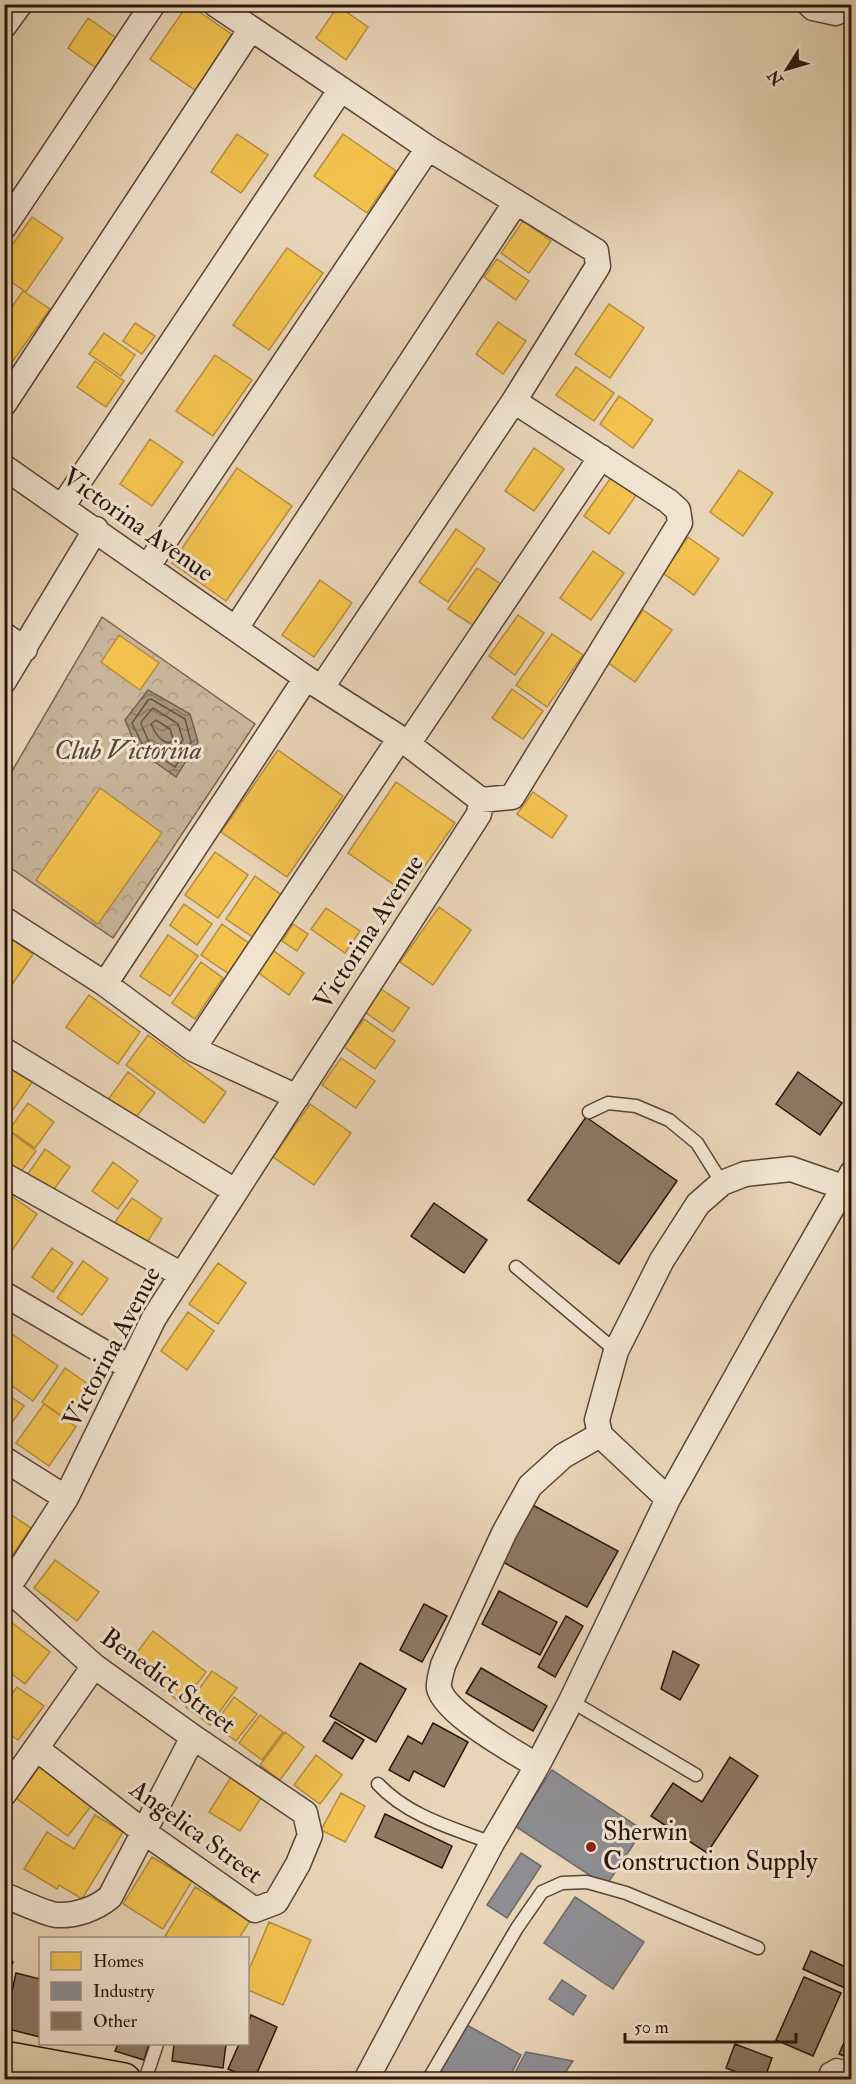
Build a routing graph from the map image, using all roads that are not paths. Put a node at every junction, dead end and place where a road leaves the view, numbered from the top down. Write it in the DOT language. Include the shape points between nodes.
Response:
graph roads {
  1 [pos="20,4"];
  2 [pos="153,4"];
  3 [pos="215,4"];
  4 [pos="809,4"];
  5 [pos="851,4"];
  6 [pos="4,26"];
  7 [pos="250,30"];
  8 [pos="341,89"];
  9 [pos="428,148"];
  10 [pos="516,202"];
  11 [pos="4,227"];
  12 [pos="514,401"];
  13 [pos="4,404"];
  14 [pos="601,457"];
  15 [pos="4,466"];
  16 [pos="62,507"];
  17 [pos="96,529"];
  18 [pos="148,566"];
  19 [pos="237,628"];
  20 [pos="4,635"];
  21 [pos="25,649"];
  22 [pos="4,681"];
  23 [pos="314,682"];
  24 [pos="404,741"];
  25 [pos="481,800"];
  26 [pos="4,919"];
  27 [pos="105,984"];
  28 [pos="193,1049"];
  29 [pos="4,1050"];
  30 [pos="297,1097"];
  31 [pos="589,1112"];
  32 [pos="4,1174"];
  33 [pos="847,1180"];
  34 [pos="722,1183"];
  35 [pos="235,1191"];
  36 [pos="516,1267"];
  37 [pos="182,1275"];
  38 [pos="4,1294"];
  39 [pos="616,1351"];
  40 [pos="129,1367"];
  41 [pos="600,1435"];
  42 [pos="4,1459"];
  43 [pos="66,1498"];
  44 [pos="668,1499"];
  45 [pos="6,1589"];
  46 [pos="94,1666"];
  47 [pos="571,1701"];
  48 [pos="193,1737"];
  49 [pos="37,1749"];
  50 [pos="537,1766"];
  51 [pos="696,1775"];
  52 [pos="378,1784"];
  53 [pos="4,1794"];
  54 [pos="305,1813"];
  55 [pos="144,1832"];
  56 [pos="492,1843"];
  57 [pos="4,1895"];
  58 [pos="758,1948"];
  59 [pos="156,2045"];
  60 [pos="4,2058"];
  61 [pos="852,2068"];
  62 [pos="124,2079"];
  63 [pos="145,2079"];
  64 [pos="366,2079"];
  65 [pos="428,2079"];
  66 [pos="824,2079"];
  1 -- 6 [label="street"];
  2 -- 11 [label="street"];
  3 -- 7 [label="street"];
  4 -- 5 [label="street" via="836,13"];
  7 -- 8 [label="street"];
  7 -- 13 [label="street"];
  8 -- 9 [label="street"];
  8 -- 16 [label="street"];
  9 -- 10 [label="street"];
  9 -- 18 [label="street"];
  10 -- 12 [label="street" via="596,251 598,266"];
  10 -- 19 [label="street"];
  12 -- 14 [label="street"];
  12 -- 23 [label="street"];
  14 -- 24 [label="street"];
  14 -- 25 [label="street" via="668,501 678,510 680,523 512,797"];
  15 -- 16 [label="street, Victorina Avenue"];
  16 -- 17 [label="street, Victorina Avenue"];
  17 -- 18 [label="street, Victorina Avenue"];
  17 -- 21 [label="street"];
  18 -- 19 [label="street, Victorina Avenue"];
  19 -- 23 [label="street, Victorina Avenue"];
  20 -- 21 [label="street"];
  21 -- 22 [label="street"];
  23 -- 24 [label="street, Victorina Avenue"];
  23 -- 27 [label="street"];
  24 -- 25 [label="street, Victorina Avenue"];
  24 -- 28 [label="street"];
  25 -- 30 [label="street, Victorina Avenue" via="479,814"];
  26 -- 27 [label="street"];
  27 -- 28 [label="street"];
  28 -- 30 [label="street"];
  29 -- 35 [label="street"];
  30 -- 35 [label="street, Victorina Avenue"];
  31 -- 34 [label="lane" via="608,1103 636,1106 669,1120 697,1143"];
  32 -- 37 [label="street"];
  33 -- 34 [label="street" via="791,1169 745,1174"];
  33 -- 44 [label="street"];
  34 -- 39 [label="street" via="698,1204 662,1260"];
  35 -- 37 [label="street, Victorina Avenue"];
  36 -- 39 [label="lane"];
  37 -- 40 [label="street, Victorina Avenue"];
  38 -- 40 [label="street"];
  39 -- 41 [label="street" via="597,1420"];
  40 -- 43 [label="street, Victorina Avenue"];
  41 -- 44 [label="street"];
  41 -- 50 [label="street" via="563,1456 530,1486 443,1665 439,1687 449,1706"];
  42 -- 43 [label="street"];
  43 -- 45 [label="street, Victorina Avenue"];
  44 -- 47 [label="street"];
  45 -- 46 [label="street, Benedict Street"];
  46 -- 48 [label="street, Benedict Street"];
  46 -- 49 [label="street"];
  47 -- 50 [label="street"];
  47 -- 51 [label="lane"];
  48 -- 54 [label="street, Benedict Street"];
  48 -- 55 [label="street"];
  49 -- 53 [label="street"];
  49 -- 55 [label="street, Angelica Street"];
  50 -- 56 [label="street"];
  52 -- 56 [label="lane" via="392,1798 428,1818"];
  54 -- 55 [label="street, Angelica Street" via="310,1835 298,1864 276,1902 255,1910"];
  55 -- 57 [label="street" via="110,1897 101,1905 56,1915"];
  56 -- 64 [label="street"];
  58 -- 65 [label="lane" via="626,1893 587,1882 562,1882 542,1892 517,1928"];
  59 -- 63 [label="lane"];
  60 -- 62 [label="highway"];
  61 -- 66 [label="lane" via="836,2065"];
}
